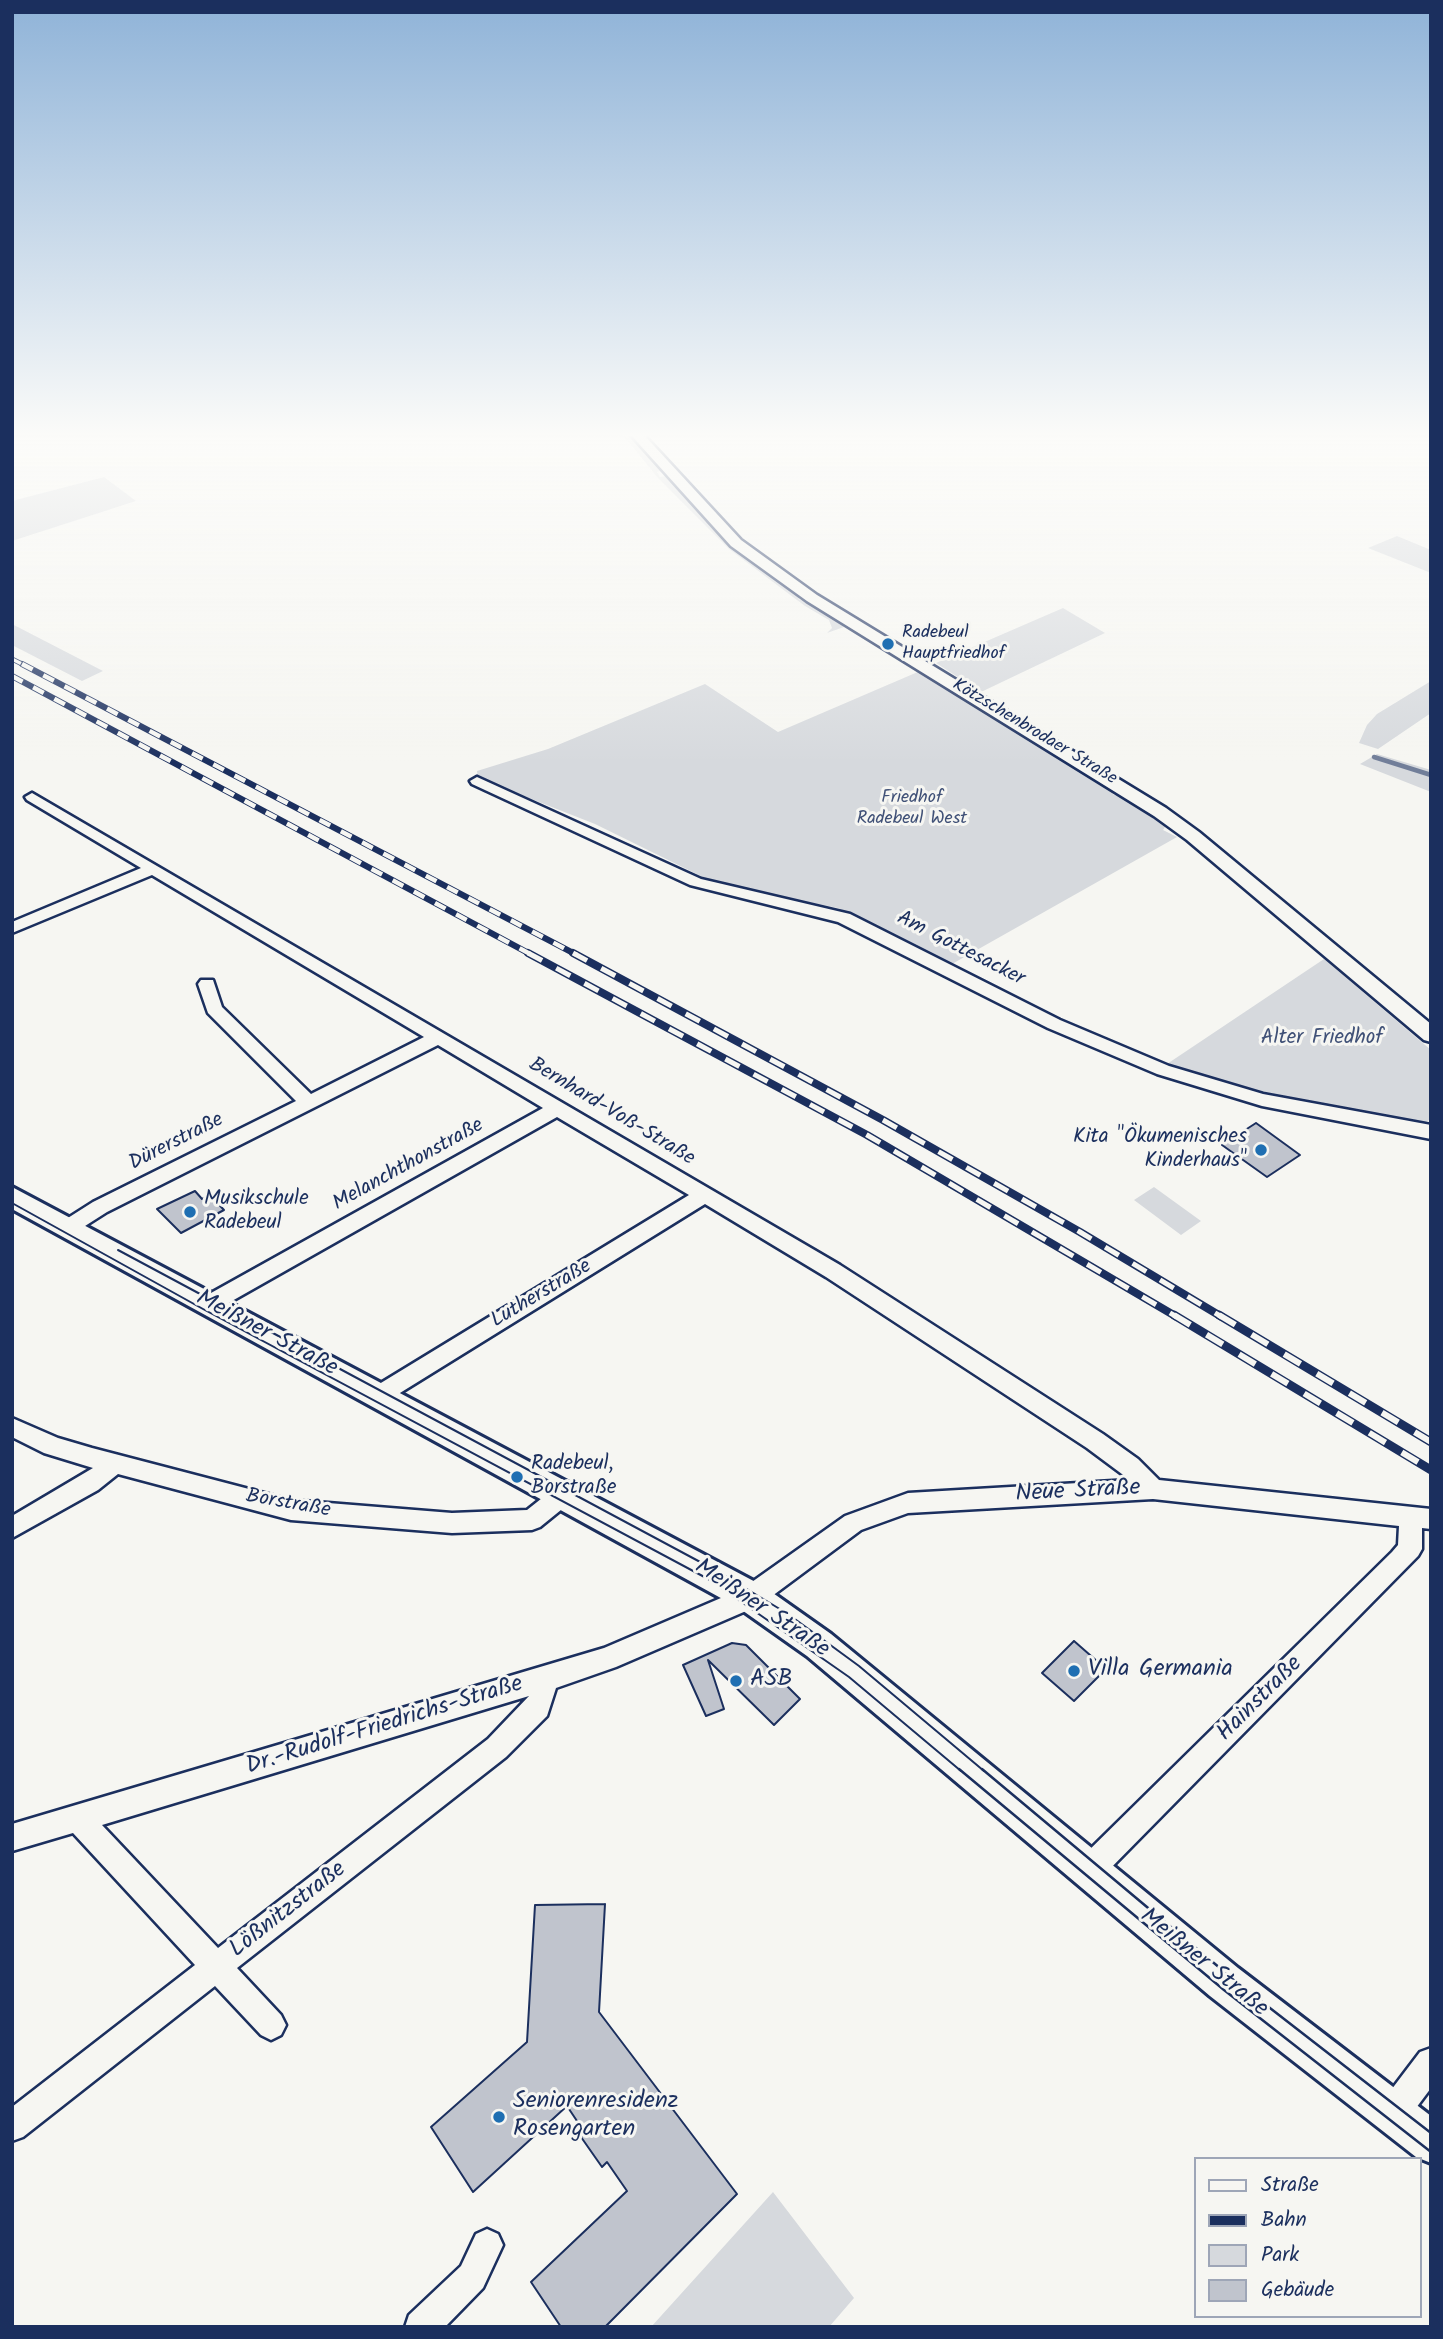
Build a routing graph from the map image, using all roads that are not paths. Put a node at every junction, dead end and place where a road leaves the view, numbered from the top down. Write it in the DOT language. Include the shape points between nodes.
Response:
graph roads {
  1 [pos="738,544"];
  2 [pos="477,781"];
  3 [pos="32,797"];
  4 [pos="152,869"];
  5 [pos="12,928"];
  6 [pos="207,984"];
  7 [pos="1431,1035"];
  8 [pos="439,1037"];
  9 [pos="309,1103"];
  10 [pos="558,1108"];
  11 [pos="1431,1132"];
  12 [pos="705,1195"];
  13 [pos="12,1197"];
  14 [pos="67,1228"];
  15 [pos="209,1304"];
  16 [pos="379,1395"];
  17 [pos="12,1427"];
  18 [pos="114,1464"];
  19 [pos="1153,1489"];
  20 [pos="564,1494"];
  21 [pos="1421,1518"];
  22 [pos="12,1528"];
  23 [pos="751,1597"];
  24 [pos="543,1680"];
  25 [pos="76,1818"];
  26 [pos="12,1838"];
  27 [pos="1088,1871"];
  28 [pos="217,1967"];
  29 [pos="271,2025"];
  30 [pos="1431,2063"];
  31 [pos="1393,2113"];
  32 [pos="12,2126"];
  33 [pos="1431,2142"];
  34 [pos="487,2245"];
  35 [pos="421,2327"];
  1 -- 7 [label="street, Kötzschenbrodaer Straße" via="812,598 1160,812"];
  2 -- 11 [label="street, Am Gottesacker" via="696,882 844,918 1064,1028 1163,1070 1262,1100"];
  3 -- 4 [label="street, Bernhard-Voß-Straße"];
  4 -- 5 [label="street"];
  4 -- 8 [label="street, Bernhard-Voß-Straße"];
  6 -- 9 [label="street" via="214,1009"];
  8 -- 9 [label="street, Dürerstraße"];
  8 -- 10 [label="street, Bernhard-Voß-Straße"];
  9 -- 14 [label="street, Dürerstraße" via="100,1207"];
  10 -- 12 [label="street, Bernhard-Voß-Straße"];
  10 -- 15 [label="street, Melanchthonstraße"];
  12 -- 16 [label="street, Lutherstraße"];
  12 -- 19 [label="street, Bernhard-Voß-Straße" via="833,1271 1095,1441"];
  13 -- 14 [label="main road, Meißner Straße"];
  14 -- 15 [label="main road, Meißner Straße"];
  15 -- 16 [label="main road, Meißner Straße"];
  16 -- 20 [label="main road, Meißner Straße"];
  17 -- 18 [label="street, Borstraße" via="52,1446"];
  18 -- 20 [label="street, Borstraße" via="291,1510 452,1522 532,1520"];
  18 -- 22 [label="street"];
  19 -- 21 [label="street, Neue Straße"];
  19 -- 23 [label="street, Neue Straße" via="908,1503 853,1523"];
  20 -- 23 [label="main road, Meißner Straße"];
  21 -- 27 [label="street, Hainstraße" via="1410,1549 1400,1560"];
  23 -- 24 [label="street, Dr.-Rudolf-Friedrichs-Straße" via="607,1659"];
  23 -- 27 [label="main road, Meißner Straße" via="887,1700"];
  24 -- 25 [label="street, Dr.-Rudolf-Friedrichs-Straße"];
  24 -- 28 [label="street, Lößnitzstraße" via="538,1707 497,1748"];
  25 -- 26 [label="street, Dr.-Rudolf-Friedrichs-Straße"];
  25 -- 28 [label="street"];
  27 -- 31 [label="main road, Meißner Straße"];
  28 -- 29 [label="street"];
  28 -- 32 [label="street, Lößnitzstraße"];
  30 -- 31 [label="street"];
  31 -- 33 [label="main road, Meißner Straße"];
  34 -- 35 [label="street" via="472,2277"];
}
